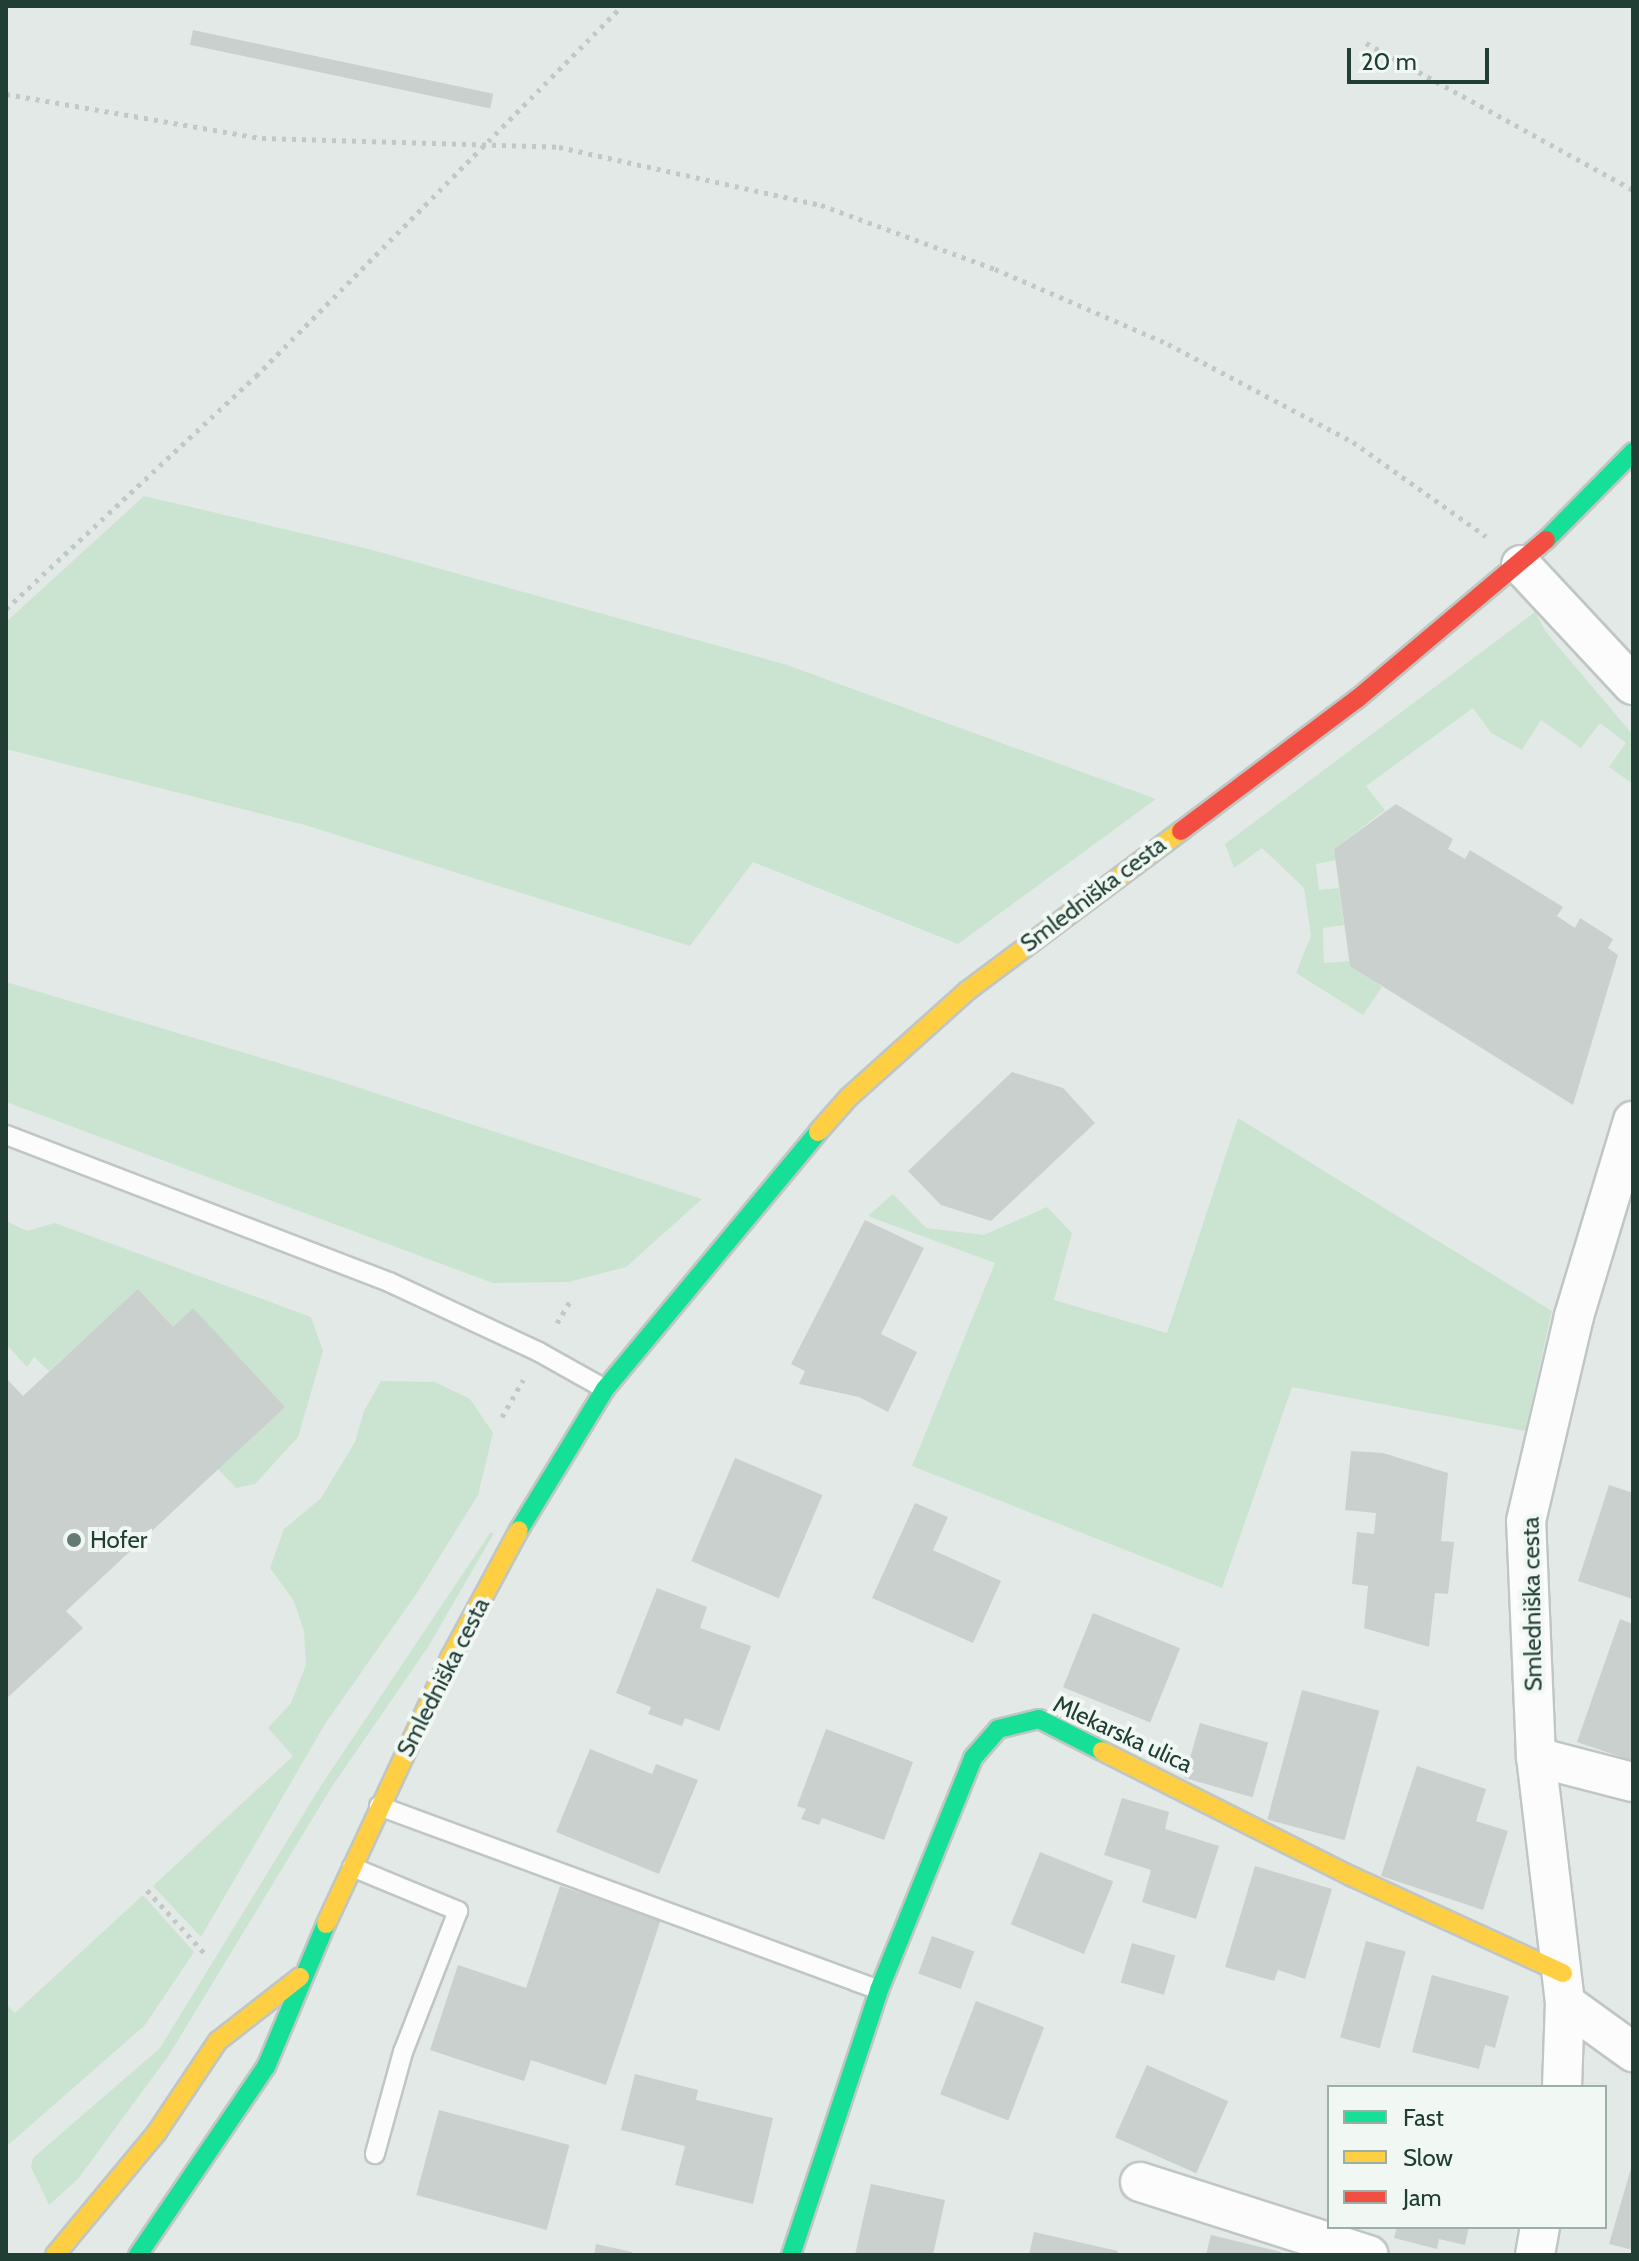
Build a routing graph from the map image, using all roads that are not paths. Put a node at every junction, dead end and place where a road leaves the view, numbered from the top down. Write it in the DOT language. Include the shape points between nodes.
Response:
graph roads {
  1 [pos="1633,452"];
  2 [pos="1521,565"];
  3 [pos="1633,685"];
  4 [pos="1633,1121"];
  5 [pos="6,1135"];
  6 [pos="605,1389"];
  7 [pos="1536,1757"];
  8 [pos="1633,1782"];
  9 [pos="379,1806"];
  10 [pos="352,1867"];
  11 [pos="302,1976"];
  12 [pos="1564,1988"];
  13 [pos="879,1990"];
  14 [pos="1633,2052"];
  15 [pos="1562,2085"];
  16 [pos="375,2154"];
  17 [pos="1140,2182"];
  18 [pos="1540,2229"];
  19 [pos="55,2255"];
  20 [pos="138,2255"];
  21 [pos="791,2255"];
  22 [pos="1369,2255"];
  23 [pos="1535,2255"];
  1 -- 2 [label="street, Smledniška cesta"];
  2 -- 3 [label="street"];
  2 -- 6 [label="street, Smledniška cesta" via="1357,699 955,1002 849,1097 745,1214"];
  4 -- 7 [label="street, Smledniška cesta" via="1574,1316 1526,1521"];
  5 -- 6 [label="lane" via="389,1282"];
  6 -- 9 [label="street, Smledniška cesta" via="549,1475 450,1658"];
  7 -- 8 [label="street"];
  7 -- 12 [label="street, Smledniška cesta"];
  9 -- 10 [label="street, Smledniška cesta"];
  9 -- 13 [label="lane"];
  10 -- 11 [label="street, Smledniška cesta"];
  10 -- 16 [label="lane" via="458,1911 403,2052"];
  11 -- 19 [label="street, Smledniška cesta" via="218,2041 157,2132"];
  11 -- 20 [label="street, Smledniška cesta" via="266,2067"];
  12 -- 13 [label="street, Mlekarska ulica" via="1039,1719 998,1729 973,1758"];
  12 -- 14 [label="street"];
  12 -- 15 [label="street, Smledniška cesta"];
  13 -- 21 [label="street, Mlekarska ulica"];
  17 -- 22 [label="street"];
  18 -- 23 [label="street"];
}
